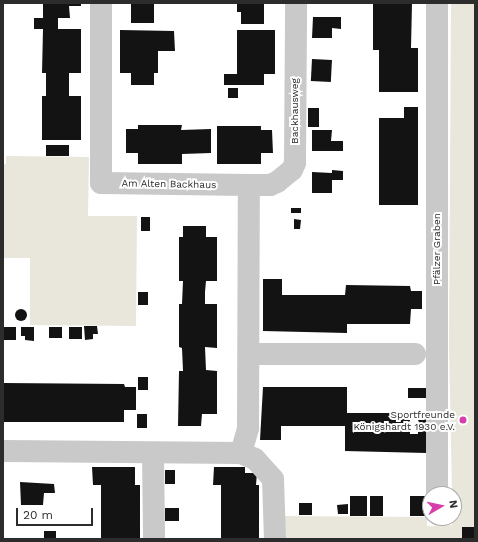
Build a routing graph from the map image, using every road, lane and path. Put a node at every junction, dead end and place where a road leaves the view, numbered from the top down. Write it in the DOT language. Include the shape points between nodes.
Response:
graph roads {
  1 [pos="101,3"];
  2 [pos="296,3"];
  3 [pos="437,3"];
  4 [pos="249,185"];
  5 [pos="250,354"];
  6 [pos="415,354"];
  7 [pos="3,451"];
  8 [pos="153,453"];
  9 [pos="241,453"];
  10 [pos="438,486"];
  11 [pos="154,539"];
  12 [pos="275,539"];
  1 -- 4 [label="street, Am Alten Backhaus" via="101,183"];
  2 -- 4 [label="street, Backhausweg" via="295,164 292,170 277,182 270,185"];
  3 -- 10 [label="street, Pfälzer Graben"];
  4 -- 5 [label="street"];
  5 -- 6 [label="street"];
  5 -- 9 [label="street" via="248,428"];
  7 -- 8 [label="street"];
  8 -- 9 [label="street"];
  8 -- 11 [label="street"];
  9 -- 12 [label="street" via="255,459 273,479"];
}
